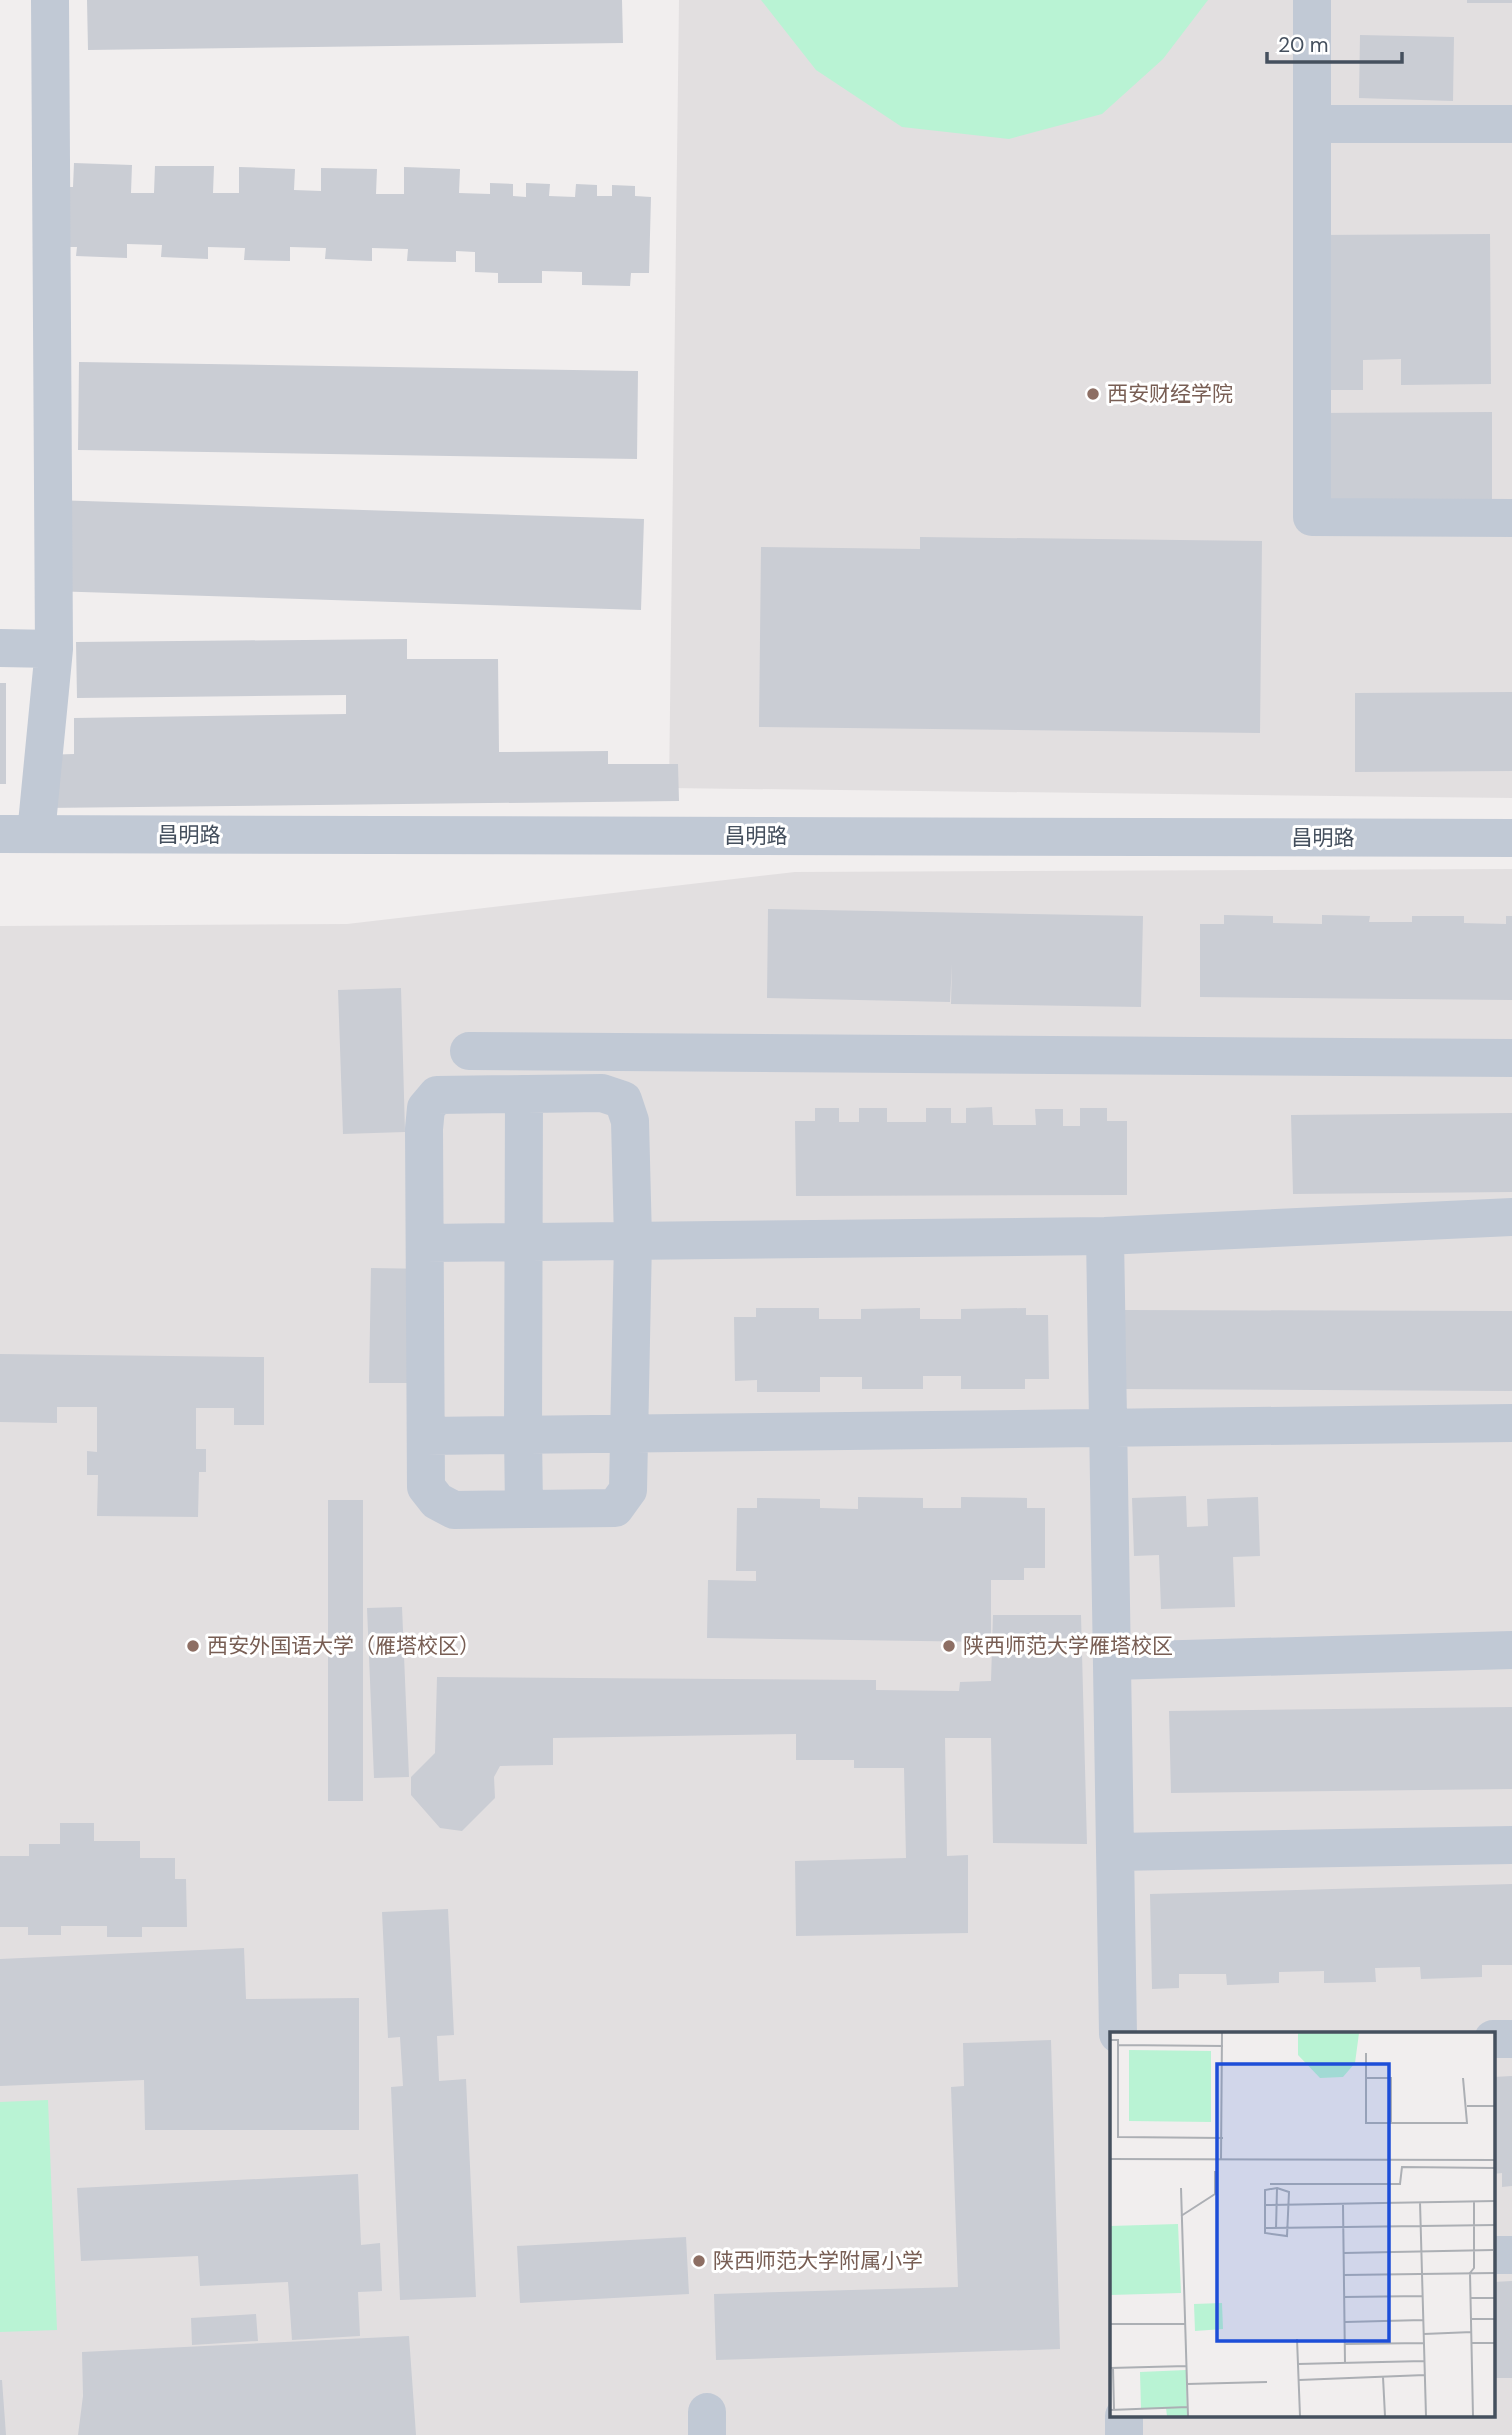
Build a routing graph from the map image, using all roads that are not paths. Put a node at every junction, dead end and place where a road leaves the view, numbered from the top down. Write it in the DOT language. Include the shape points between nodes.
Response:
graph roads {
  1 [pos="50,0"];
  2 [pos="1312,0"];
  3 [pos="1312,124"];
  4 [pos="1512,124"];
  5 [pos="1512,518"];
  6 [pos="0,648"];
  7 [pos="54,649"];
  8 [pos="18,834"];
  9 [pos="1512,838"];
  10 [pos="469,1051"];
  11 [pos="1512,1058"];
  12 [pos="524,1094"];
  13 [pos="1512,1217"];
  14 [pos="1105,1236"];
  15 [pos="633,1240"];
  16 [pos="525,1242"];
  17 [pos="425,1243"];
  18 [pos="1512,1423"];
  19 [pos="1108,1428"];
  20 [pos="630,1433"];
  21 [pos="523,1434"];
  22 [pos="426,1437"];
  23 [pos="524,1509"];
  24 [pos="1512,1650"];
  25 [pos="1112,1661"];
  26 [pos="1512,1845"];
  27 [pos="1115,1852"];
  28 [pos="1118,2032"];
  29 [pos="1494,2039"];
  30 [pos="1512,2039"];
  31 [pos="1494,2255"];
  32 [pos="1512,2255"];
  1 -- 7 [label="street"];
  2 -- 3 [label="street"];
  3 -- 4 [label="street"];
  3 -- 5 [label="street" via="1312,517"];
  6 -- 7 [label="street"];
  7 -- 8 [label="street"];
  8 -- 9 [label="street, 昌明路"];
  10 -- 11 [label="street"];
  12 -- 15 [label="street" via="602,1093 623,1100 630,1121"];
  12 -- 16 [label="street"];
  12 -- 17 [label="street" via="437,1095 426,1108"];
  13 -- 14 [label="street"];
  14 -- 15 [label="street"];
  14 -- 19 [label="street"];
  15 -- 16 [label="street"];
  15 -- 20 [label="street"];
  16 -- 17 [label="street"];
  16 -- 21 [label="street"];
  17 -- 22 [label="street"];
  18 -- 19 [label="street"];
  19 -- 20 [label="street"];
  19 -- 25 [label="street"];
  20 -- 21 [label="street"];
  20 -- 23 [label="street" via="628,1490 615,1508"];
  21 -- 22 [label="street"];
  21 -- 23 [label="street"];
  22 -- 23 [label="street" via="426,1488 437,1501 454,1510"];
  24 -- 25 [label="street"];
  25 -- 27 [label="street"];
  26 -- 27 [label="street"];
  27 -- 28 [label="street"];
  29 -- 30 [label="street"];
  31 -- 32 [label="street"];
}
